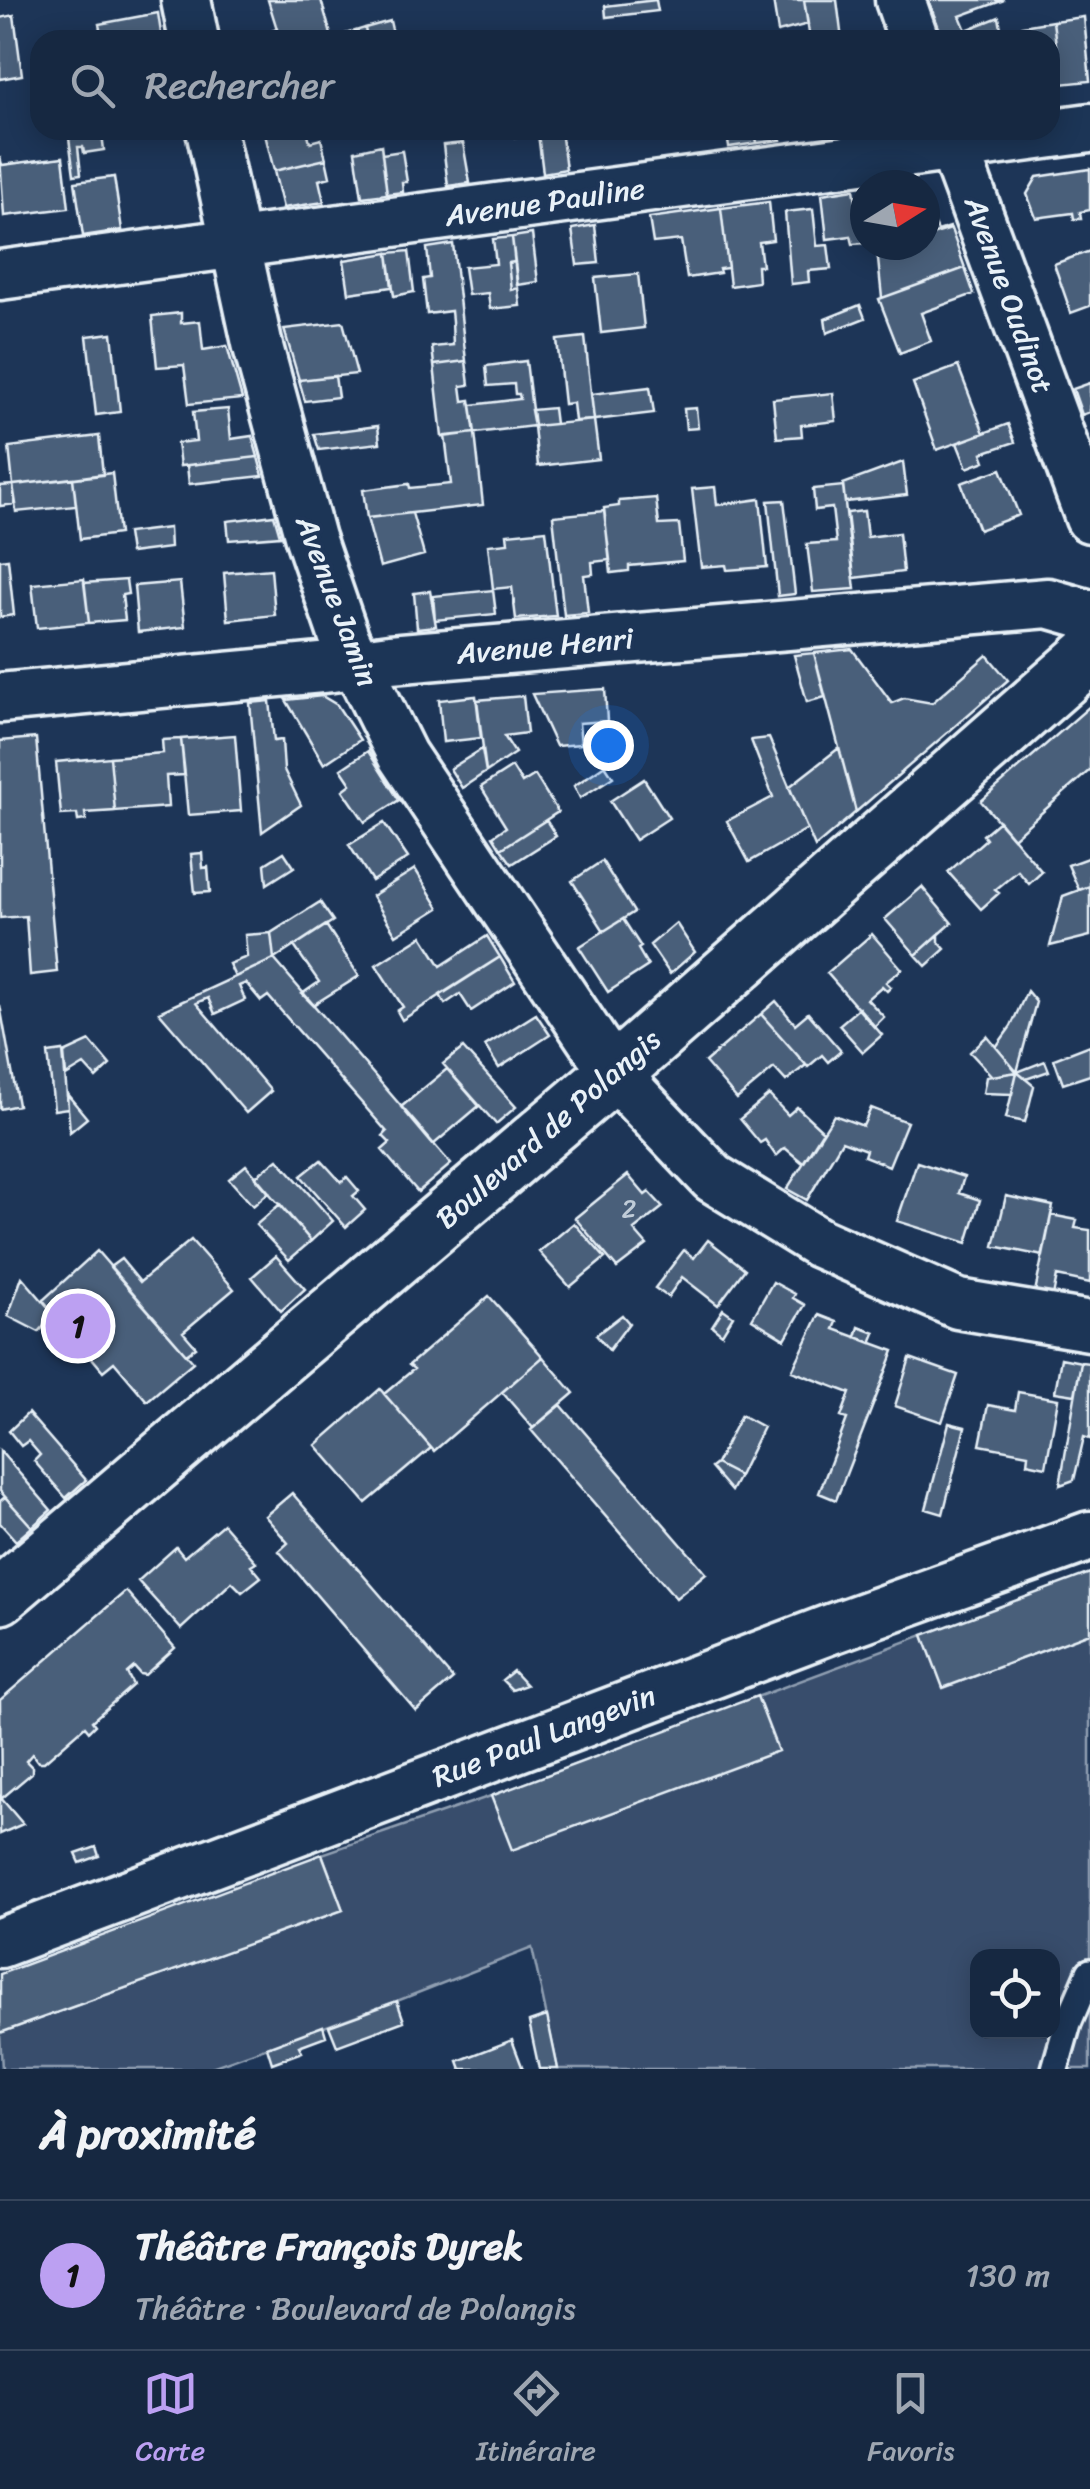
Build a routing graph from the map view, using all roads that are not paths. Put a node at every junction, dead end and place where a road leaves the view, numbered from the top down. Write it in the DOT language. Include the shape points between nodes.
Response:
graph roads {
  1 [pos="186,0"];
  2 [pos="900,0"];
  3 [pos="192,30"];
  4 [pos="910,30"];
  5 [pos="1090,128"];
  6 [pos="1060,130"];
  7 [pos="213,140"];
  8 [pos="936,140"];
  9 [pos="951,140"];
  10 [pos="233,244"];
  11 [pos="0,276"];
  12 [pos="1090,518"];
  13 [pos="1090,615"];
  14 [pos="1090,655"];
  15 [pos="355,664"];
  16 [pos="0,698"];
  17 [pos="616,1071"];
  18 [pos="1090,1326"];
  19 [pos="1090,1536"];
  20 [pos="0,1596"];
  21 [pos="0,1943"];
  22 [pos="1090,1972"];
  23 [pos="1055,2069"];
  1 -- 3 [label="street"];
  2 -- 4 [label="street"];
  5 -- 6 [label="street, Avenue Pauline"];
  7 -- 10 [label="street, Avenue Jamin"];
  8 -- 10 [label="street, Avenue Pauline"];
  9 -- 12 [label="street, Avenue Oudinot"];
  10 -- 11 [label="street, Avenue Pauline"];
  10 -- 15 [label="street, Avenue Jamin" via="310,538"];
  13 -- 15 [label="street, Avenue Henri" via="1048,603"];
  14 -- 17 [label="street, Boulevard de Polangis"];
  15 -- 16 [label="street, Avenue Henri"];
  15 -- 17 [label="street, Avenue Jamin" via="402,755"];
  17 -- 18 [label="street, Avenue Jamin" via="714,1178 818,1243 958,1304"];
  17 -- 20 [label="street, Boulevard de Polangis"];
  19 -- 21 [label="street, Rue Paul Langevin"];
  22 -- 23 [label="lane"];
}
